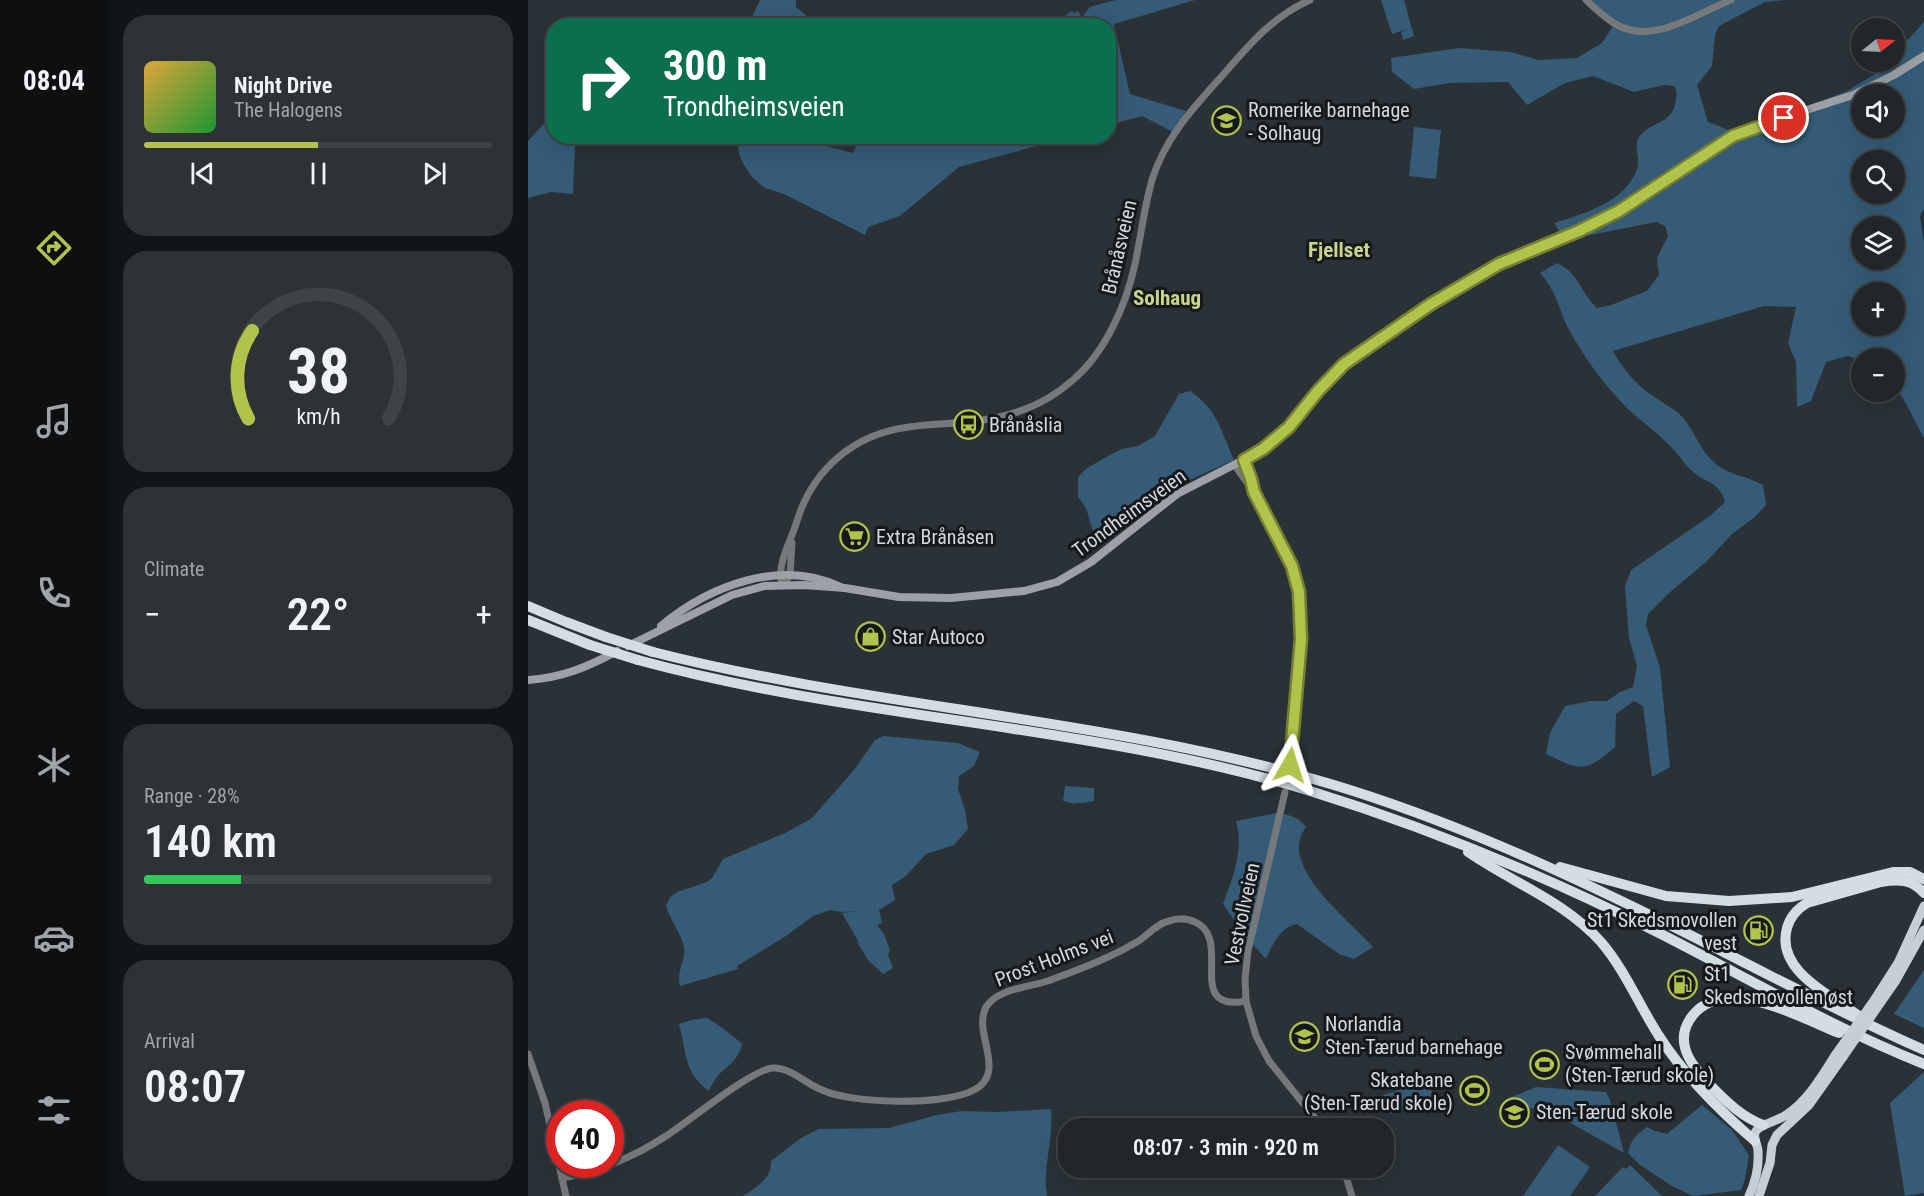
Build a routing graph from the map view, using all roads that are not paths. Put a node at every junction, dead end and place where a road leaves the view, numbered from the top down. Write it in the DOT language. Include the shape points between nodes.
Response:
graph roads {
  1 [pos="1310,0"];
  2 [pos="1586,0"];
  3 [pos="1731,0"];
  4 [pos="1924,56"];
  5 [pos="1244,460"];
  6 [pos="1235,465"];
  7 [pos="1254,492"];
  8 [pos="791,541"];
  9 [pos="780,575"];
  10 [pos="790,575"];
  11 [pos="784,584"];
  12 [pos="845,588"];
  13 [pos="528,606"];
  14 [pos="528,620"];
  15 [pos="655,631"];
  16 [pos="528,680"];
  17 [pos="1290,765"];
  18 [pos="1285,792"];
  19 [pos="1457,842"];
  20 [pos="1548,866"];
  21 [pos="1919,877"];
  22 [pos="1924,893"];
  23 [pos="1924,906"];
  24 [pos="1924,930"];
  25 [pos="1246,1001"];
  26 [pos="1878,1001"];
  27 [pos="1878,1030"];
  28 [pos="1924,1050"];
  29 [pos="528,1054"];
  30 [pos="1900,1054"];
  31 [pos="1840,1056"];
  32 [pos="1924,1064"];
  33 [pos="546,1107"];
  34 [pos="1315,1118"];
  35 [pos="1766,1125"];
  36 [pos="1777,1135"];
  37 [pos="1756,1142"];
  38 [pos="1772,1145"];
  39 [pos="624,1159"];
  40 [pos="562,1178"];
  41 [pos="1347,1178"];
  42 [pos="566,1196"];
  43 [pos="1352,1196"];
  44 [pos="1749,1196"];
  45 [pos="1759,1196"];
  1 -- 8 [label="street, Brånåsveien" via="1258,35 1171,139 1152,183 1135,266 1122,306 1103,344 1082,371 1050,397 1015,413 897,429 857,443 830,463 812,486"];
  2 -- 3 [label="street" via="1616,25 1644,32 1665,28"];
  4 -- 5 [label="main road, Trondheimsveien" via="1853,94 1733,136 1610,216 1470,280 1358,353 1334,373 1289,427"];
  5 -- 6 [label="main road, Trondheimsveien"];
  5 -- 7 [label="street"];
  6 -- 7 [label="street"];
  6 -- 12 [label="main road, Trondheimsveien" via="1177,494 1085,566 1044,586 929,598"];
  7 -- 17 [label="street" via="1288,557 1299,592 1301,639"];
  8 -- 9 [label="street, Brånåsveien"];
  8 -- 10 [label="street, Brånåsveien"];
  9 -- 10 [label="main road, Trondheimsveien"];
  9 -- 11 [label="street"];
  9 -- 15 [label="main road, Trondheimsveien" via="748,579 721,590"];
  10 -- 11 [label="street"];
  10 -- 12 [label="main road, Trondheimsveien"];
  11 -- 12 [label="main road, Trondheimsveien"];
  11 -- 15 [label="main road, Trondheimsveien" via="732,595"];
  13 -- 20 [label="highway, bridge" via="653,652 779,680 1073,726 1231,757 1400,807"];
  14 -- 19 [label="highway, bridge" via="590,645 702,677 1227,769 1364,808"];
  15 -- 16 [label="main road, Trondheimsveien" via="584,668"];
  18 -- 25 [label="street, Vestvollveien" via="1246,961"];
  19 -- 30 [label="highway" via="1606,907"];
  19 -- 37 [label="highway" via="1485,864 1554,903 1593,934 1617,963 1674,1057"];
  20 -- 21 [label="highway" via="1569,868 1666,896 1736,902 1792,897 1887,873"];
  20 -- 27 [label="highway"];
  22 -- 27 [label="highway" via="1909,881 1881,882 1807,903 1788,925 1787,947 1802,975"];
  23 -- 26 [label="highway"];
  24 -- 26 [label="highway"];
  25 -- 34 [label="street, Vestvollveien" via="1256,1036 1269,1061"];
  25 -- 39 [label="street, Prost Holms vei" via="1226,1002 1214,991 1210,979 1212,942 1205,929 1191,920 1167,921 1120,951 994,998 983,1020 988,1072 981,1085 971,1092 925,1100 858,1098 826,1092 789,1071 769,1068 666,1136"];
  26 -- 31 [label="highway, bridge"];
  27 -- 28 [label="highway"];
  29 -- 33 [label="street"];
  30 -- 32 [label="highway"];
  30 -- 35 [label="highway" via="1868,1046 1754,1000 1731,998 1705,1004 1686,1027 1688,1058 1734,1109"];
  31 -- 35 [label="highway" via="1799,1104"];
  31 -- 36 [label="highway" via="1809,1105"];
  35 -- 36 [label="highway"];
  35 -- 37 [label="highway" via="1755,1131"];
  36 -- 38 [label="highway"];
  37 -- 38 [label="highway" via="1765,1147"];
  37 -- 44 [label="highway" via="1758,1169"];
  38 -- 45 [label="highway"];
  40 -- 42 [label="street"];
  41 -- 43 [label="street"];
}
